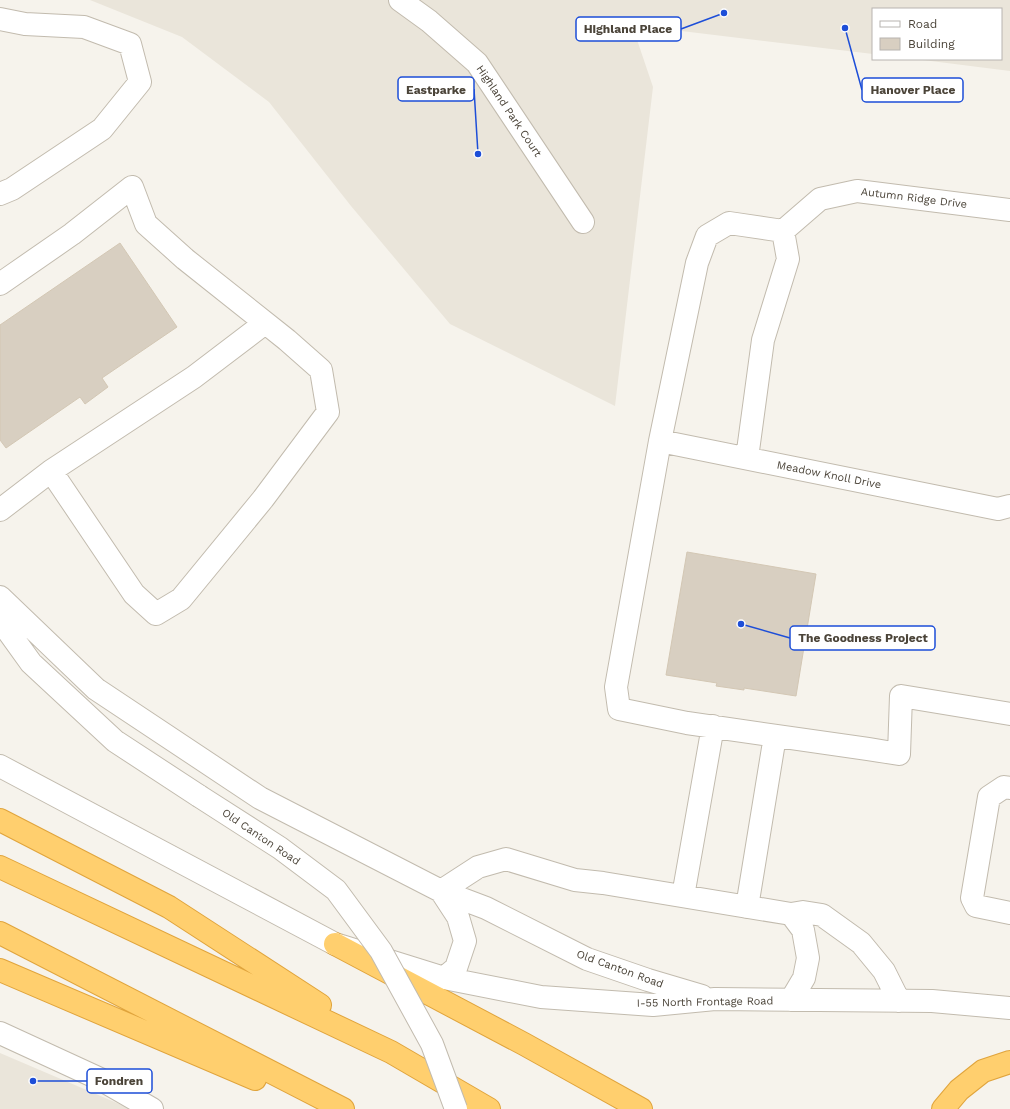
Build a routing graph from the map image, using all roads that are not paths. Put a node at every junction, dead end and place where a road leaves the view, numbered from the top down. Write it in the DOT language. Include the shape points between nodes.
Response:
graph roads {
  1 [pos="400,0"];
  2 [pos="0,19"];
  3 [pos="0,194"];
  4 [pos="1010,210"];
  5 [pos="583,222"];
  6 [pos="783,231"];
  7 [pos="0,284"];
  8 [pos="265,323"];
  9 [pos="660,440"];
  10 [pos="747,458"];
  11 [pos="51,471"];
  12 [pos="1004,507"];
  13 [pos="0,510"];
  14 [pos="0,597"];
  15 [pos="0,620"];
  16 [pos="1010,714"];
  17 [pos="713,726"];
  18 [pos="775,736"];
  19 [pos="0,766"];
  20 [pos="1010,788"];
  21 [pos="0,820"];
  22 [pos="0,867"];
  23 [pos="441,891"];
  24 [pos="683,896"];
  25 [pos="747,907"];
  26 [pos="1010,913"];
  27 [pos="791,914"];
  28 [pos="0,933"];
  29 [pos="335,944"];
  30 [pos="0,970"];
  31 [pos="444,978"];
  32 [pos="714,1000"];
  33 [pos="791,1000"];
  34 [pos="899,1001"];
  35 [pos="1010,1008"];
  36 [pos="0,1033"];
  37 [pos="391,1052"];
  38 [pos="1010,1062"];
  39 [pos="152,1109"];
  40 [pos="326,1109"];
  41 [pos="343,1109"];
  42 [pos="456,1109"];
  43 [pos="489,1109"];
  44 [pos="641,1109"];
  45 [pos="943,1109"];
  1 -- 5 [label="street, Highland Park Court" via="477,62"];
  2 -- 3 [label="street" via="25,24 84,27 130,44 140,82 102,129"];
  4 -- 6 [label="street, Autumn Ridge Drive" via="857,191 820,199"];
  6 -- 9 [label="street" via="729,223 707,236 697,263"];
  6 -- 10 [label="street" via="788,259 764,340"];
  7 -- 8 [label="street" via="72,234 132,187 146,224"];
  8 -- 11 [label="street" via="194,377"];
  8 -- 11 [label="street" via="320,370 328,412 264,499 181,599 156,614 134,594"];
  9 -- 10 [label="street, Meadow Knoll Drive"];
  9 -- 17 [label="street" via="616,687 619,709"];
  10 -- 12 [label="street, Meadow Knoll Drive"];
  11 -- 13 [label="street"];
  14 -- 23 [label="street, Old Canton Road" via="96,689 260,798"];
  15 -- 42 [label="street, Old Canton Road, bridge" via="30,663 115,741 280,848 336,890 385,957 432,1044"];
  16 -- 18 [label="street" via="901,696 899,754"];
  17 -- 18 [label="street"];
  17 -- 24 [label="street"];
  18 -- 25 [label="street"];
  19 -- 29 [label="street, I-55 North Frontage Road"];
  20 -- 26 [label="street" via="1004,787 989,797 972,898 976,906"];
  21 -- 37 [label="highway" via="170,908"];
  22 -- 37 [label="highway"];
  23 -- 24 [label="street" via="478,867 506,859 575,880"];
  23 -- 31 [label="street, Old Canton Road" via="458,917 465,941 456,968"];
  23 -- 32 [label="street, Old Canton Road" via="486,908 586,959"];
  24 -- 25 [label="street"];
  25 -- 27 [label="street"];
  27 -- 33 [label="street" via="803,930 808,958 804,978"];
  27 -- 34 [label="street" via="803,912 822,915 861,943 884,971"];
  28 -- 41 [label="highway"];
  29 -- 31 [label="street, I-55 North Frontage Road"];
  29 -- 44 [label="highway"];
  30 -- 40 [label="highway"];
  31 -- 32 [label="street, I-55 North Frontage Road" via="541,997 653,1005"];
  32 -- 33 [label="street, I-55 North Frontage Road"];
  33 -- 34 [label="street, I-55 North Frontage Road"];
  34 -- 35 [label="street, I-55 North Frontage Road" via="932,1001"];
  36 -- 39 [label="street" via="100,1079"];
  37 -- 43 [label="highway"];
  38 -- 45 [label="highway" via="983,1071 959,1090"];
}
